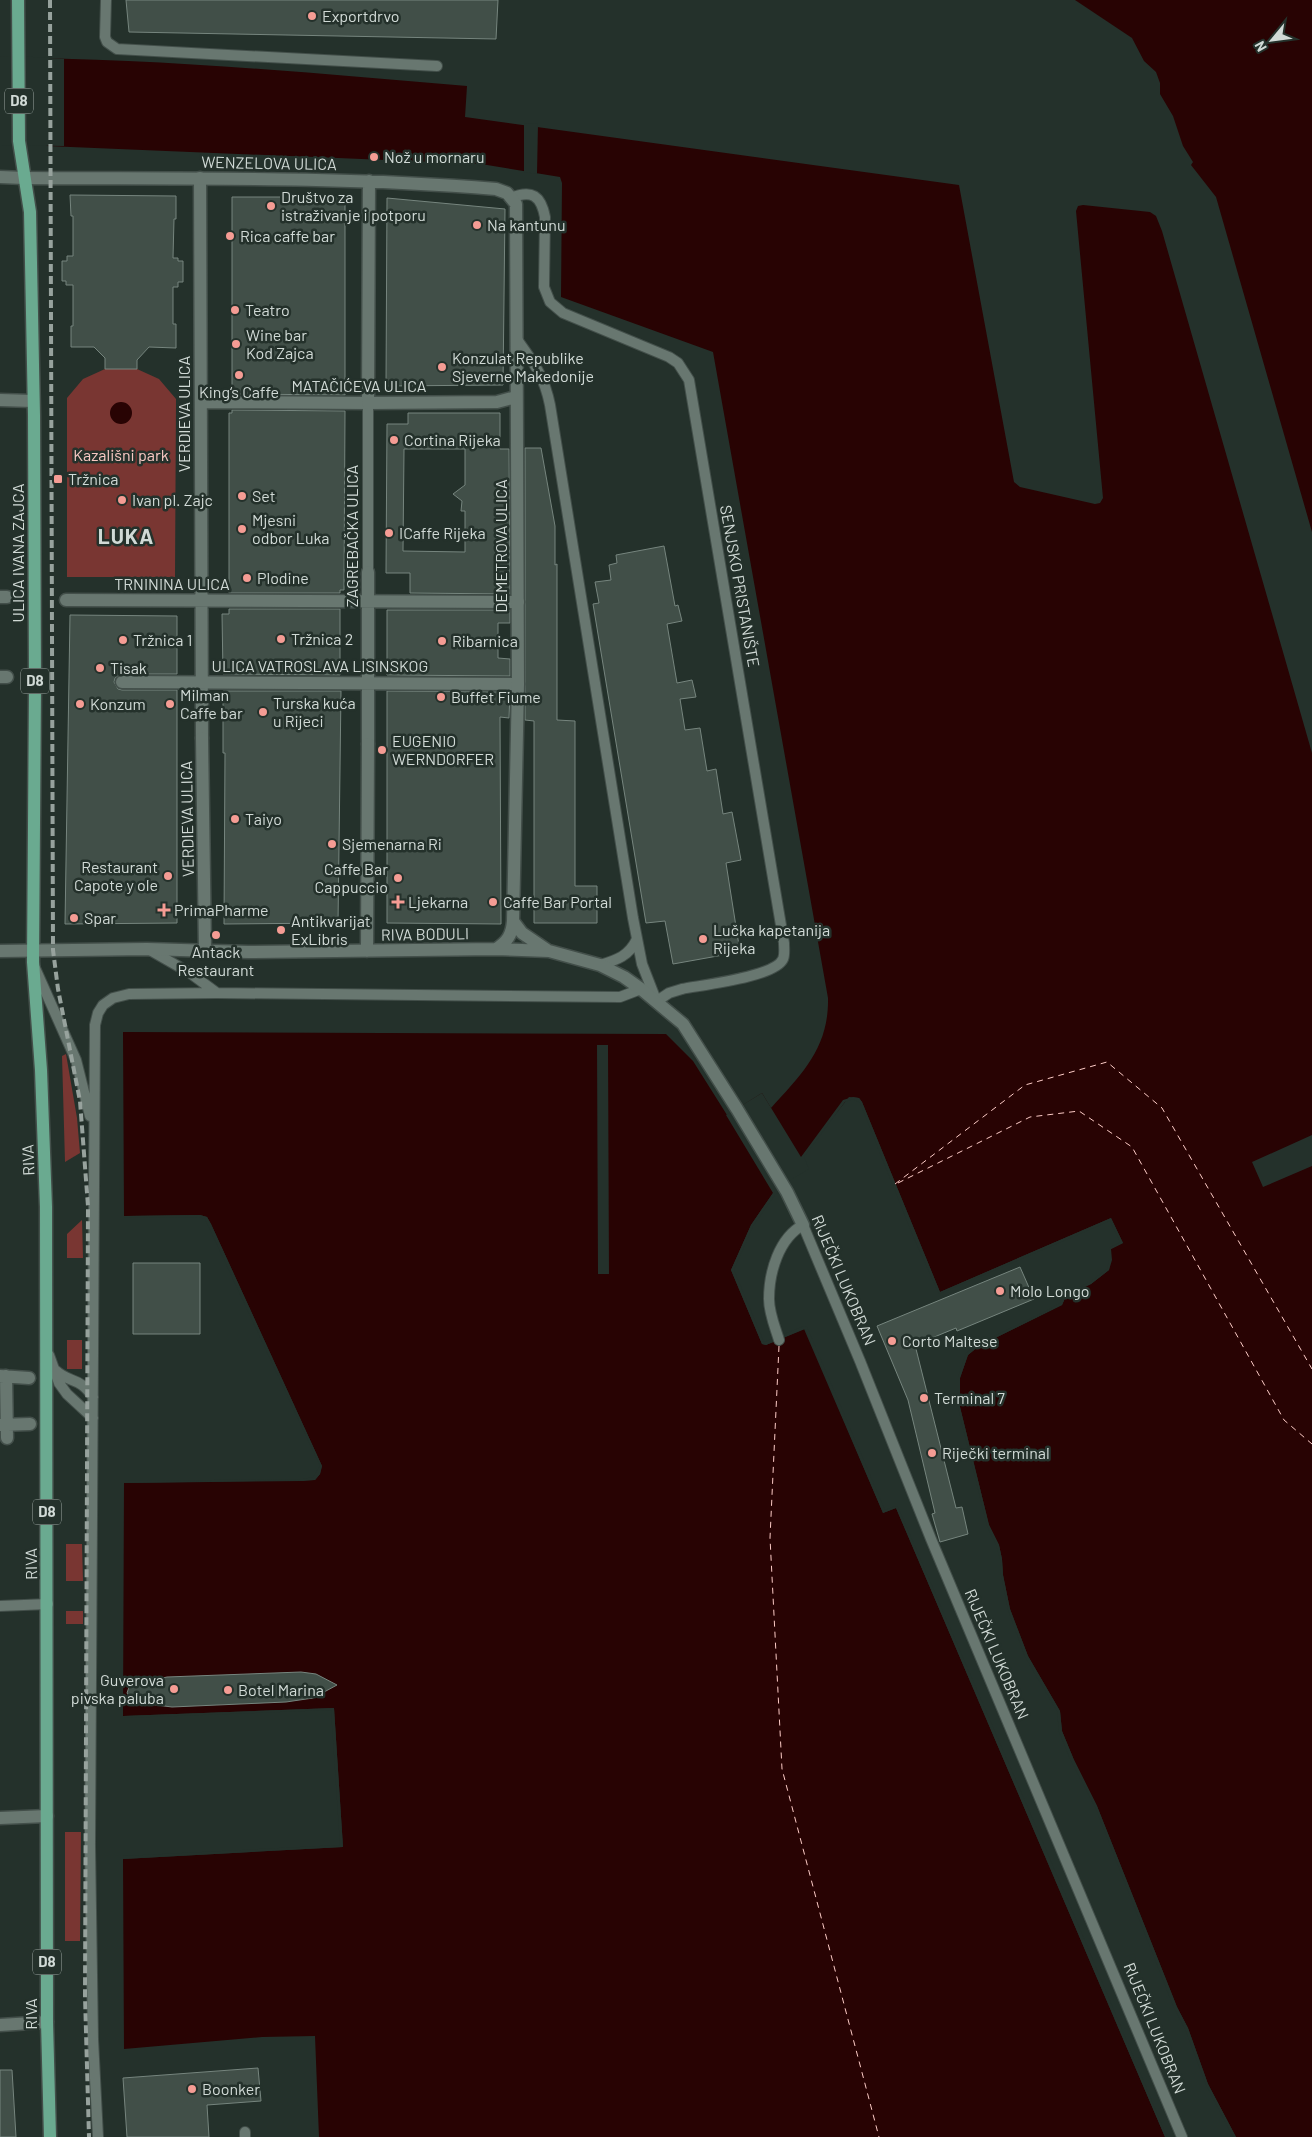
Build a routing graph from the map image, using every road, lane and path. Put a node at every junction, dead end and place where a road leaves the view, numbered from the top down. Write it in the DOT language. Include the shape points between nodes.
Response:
graph roads {
  1 [pos="18,0"];
  2 [pos="106,0"];
  3 [pos="436,66"];
  4 [pos="0,177"];
  5 [pos="24,178"];
  6 [pos="200,178"];
  7 [pos="368,182"];
  8 [pos="511,198"];
  9 [pos="516,338"];
  10 [pos="516,397"];
  11 [pos="0,400"];
  12 [pos="33,400"];
  13 [pos="201,402"];
  14 [pos="368,403"];
  15 [pos="368,572"];
  16 [pos="66,600"];
  17 [pos="201,600"];
  18 [pos="368,600"];
  19 [pos="518,602"];
  20 [pos="122,682"];
  21 [pos="202,682"];
  22 [pos="368,683"];
  23 [pos="518,684"];
  24 [pos="513,921"];
  25 [pos="637,939"];
  26 [pos="147,949"];
  27 [pos="206,949"];
  28 [pos="496,949"];
  29 [pos="0,951"];
  30 [pos="549,951"];
  31 [pos="367,952"];
  32 [pos="33,956"];
  33 [pos="600,965"];
  34 [pos="641,989"];
  35 [pos="217,993"];
  36 [pos="657,1001"];
  37 [pos="737,1109"];
  38 [pos="94,1139"];
  39 [pos="803,1224"];
  40 [pos="779,1340"];
  41 [pos="46,1343"];
  42 [pos="53,1368"];
  43 [pos="9,1375"];
  44 [pos="29,1378"];
  45 [pos="93,1397"];
  46 [pos="93,1418"];
  47 [pos="30,1424"];
  48 [pos="5,1429"];
  49 [pos="48,1604"];
  50 [pos="0,1606"];
  51 [pos="47,1816"];
  52 [pos="0,1818"];
  53 [pos="46,2022"];
  54 [pos="0,2025"];
  55 [pos="50,2137"];
  56 [pos="98,2137"];
  57 [pos="1182,2137"];
  1 -- 5 [label="main road, ULICA IVANA ZAJCA / D8" via="19,146"];
  2 -- 3 [label="lane" via="105,37 117,49"];
  4 -- 5 [label="street, WENZELOVA ULICA"];
  5 -- 6 [label="street, WENZELOVA ULICA"];
  5 -- 12 [label="main road, ULICA IVANA ZAJCA / D8" via="30,212"];
  6 -- 7 [label="street, WENZELOVA ULICA"];
  6 -- 13 [label="street, VERDIEVA ULICA"];
  7 -- 8 [label="street, WENZELOVA ULICA" via="496,189"];
  7 -- 14 [label="street, ZAGREBAČKA ULICA"];
  8 -- 9 [label="street, DEMETROVA ULICA" via="517,211"];
  8 -- 36 [label="lane, SENJSKO PRISTANIŠTE" via="531,194 543,206 544,287 550,302 563,313 678,362 689,380 784,944 783,959 763,974 682,989"];
  9 -- 10 [label="street, DEMETROVA ULICA"];
  9 -- 25 [label="lane" via="538,368 550,405"];
  10 -- 14 [label="street, MATAČIĆEVA ULICA" via="497,402"];
  10 -- 19 [label="street, DEMETROVA ULICA"];
  11 -- 12 [label="street"];
  12 -- 32 [label="main road, ULICA IVANA ZAJCA / D8"];
  13 -- 14 [label="street, MATAČIĆEVA ULICA"];
  13 -- 17 [label="street, VERDIEVA ULICA"];
  14 -- 15 [label="lane, ZAGREBAČKA ULICA"];
  15 -- 18 [label="street, ZAGREBAČKA ULICA"];
  16 -- 17 [label="street, TRNININA ULICA"];
  17 -- 18 [label="street, TRNININA ULICA"];
  17 -- 21 [label="street, VERDIEVA ULICA"];
  18 -- 19 [label="street, TRNININA ULICA"];
  18 -- 22 [label="street, ZAGREBAČKA ULICA"];
  19 -- 23 [label="street, DEMETROVA ULICA"];
  20 -- 21 [label="street, ULICA VATROSLAVA LISINSKOG"];
  21 -- 22 [label="street, ULICA VATROSLAVA LISINSKOG"];
  21 -- 27 [label="street, VERDIEVA ULICA"];
  22 -- 23 [label="street, ULICA VATROSLAVA LISINSKOG"];
  22 -- 31 [label="street, ZAGREBAČKA ULICA"];
  23 -- 24 [label="street, DEMETROVA ULICA"];
  24 -- 28 [label="street, DEMETROVA ULICA" via="513,930"];
  24 -- 30 [label="street, RIVA BODULI" via="522,933"];
  25 -- 33 [label="lane" via="625,956"];
  25 -- 36 [label="lane" via="642,964"];
  26 -- 27 [label="street, RIVA BODULI"];
  26 -- 32 [label="street, RIVA BODULI"];
  26 -- 35 [label="lane" via="190,973"];
  27 -- 31 [label="street, RIVA BODULI"];
  28 -- 30 [label="street, RIVA BODULI"];
  28 -- 31 [label="street, RIVA BODULI"];
  29 -- 32 [label="street, RIVA BODULI"];
  30 -- 33 [label="street, RIVA BODULI"];
  32 -- 38 [label="lane" via="76,1060"];
  32 -- 41 [label="main road, RIVA / D8" via="46,1207"];
  33 -- 34 [label="street, RIVA BODULI"];
  34 -- 35 [label="lane" via="620,997"];
  34 -- 36 [label="street, RIVA BODULI"];
  35 -- 38 [label="lane" via="129,994 113,998 103,1005 95,1025"];
  36 -- 37 [label="street, RIVA BODULI" via="683,1024"];
  37 -- 39 [label="street, RIJEČKI LUKOBRAN"];
  38 -- 45 [label="lane"];
  39 -- 40 [label="lane" via="787,1239 776,1259 771,1281 770,1304"];
  39 -- 57 [label="lane, RIJEČKI LUKOBRAN" via="931,1539"];
  41 -- 42 [label="lane"];
  41 -- 49 [label="main road, RIVA / D8"];
  42 -- 45 [label="lane" via="82,1384"];
  42 -- 46 [label="lane" via="67,1394"];
  43 -- 44 [label="street"];
  43 -- 48 [label="street"];
  45 -- 46 [label="lane"];
  46 -- 56 [label="lane" via="90,1726 93,2039"];
  47 -- 48 [label="street"];
  49 -- 50 [label="lane"];
  49 -- 51 [label="main road, RIVA / D8"];
  51 -- 52 [label="street"];
  51 -- 53 [label="main road, RIVA / D8"];
  53 -- 54 [label="street"];
  53 -- 55 [label="main road, RIVA / D8"];
}
